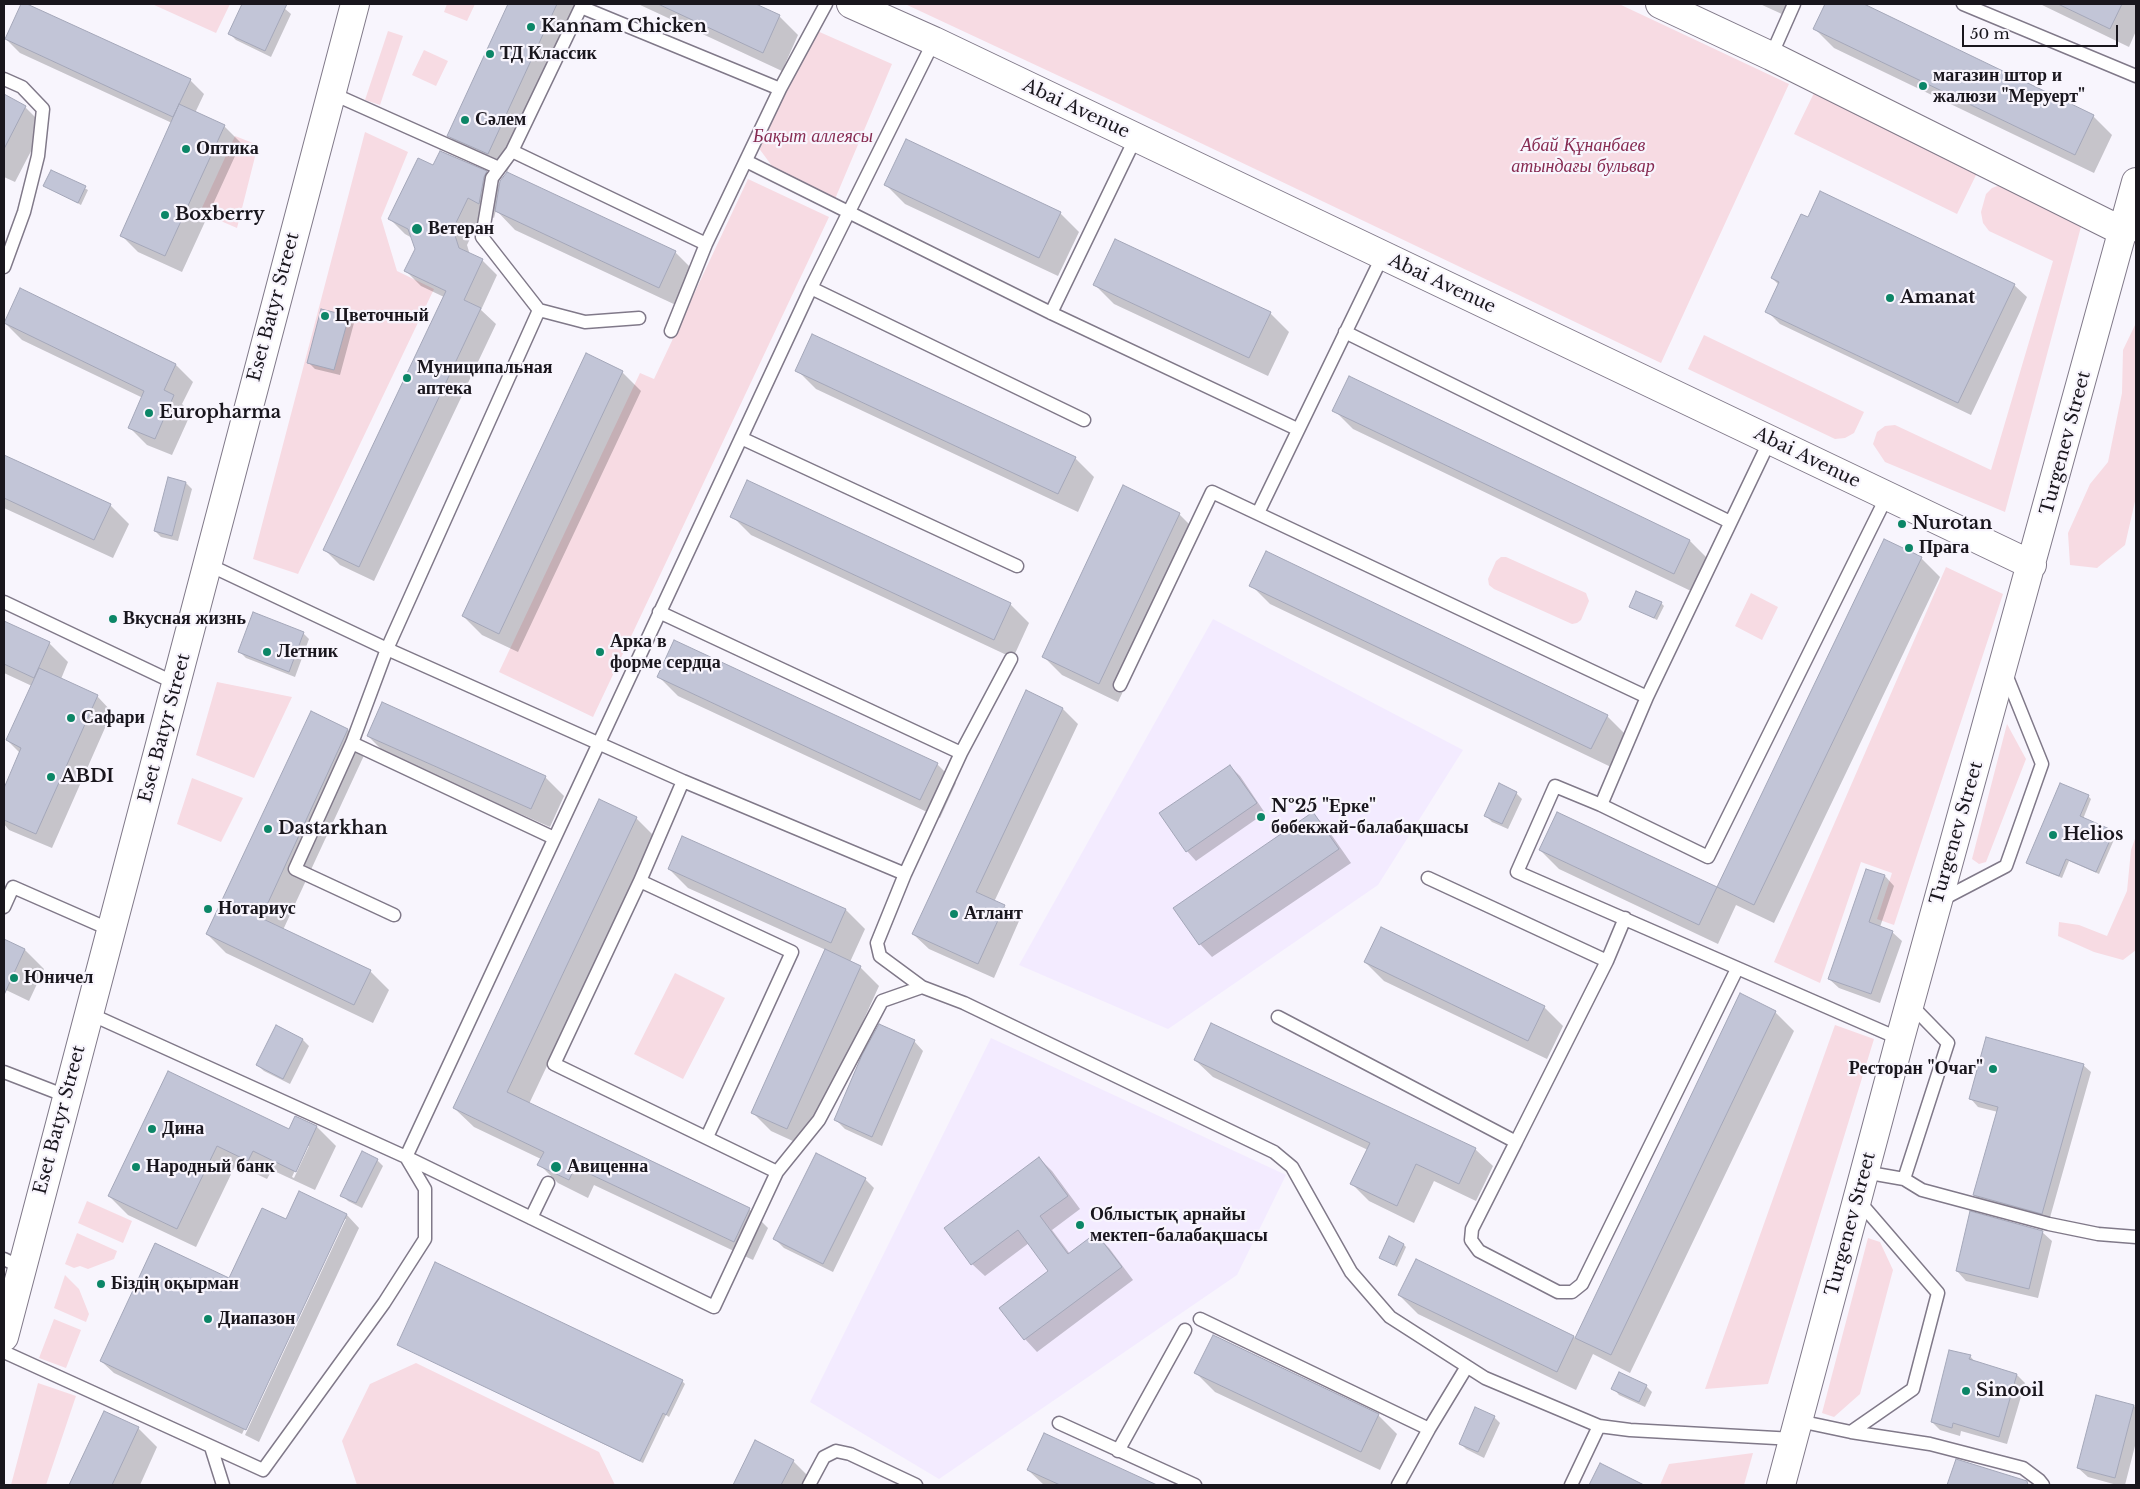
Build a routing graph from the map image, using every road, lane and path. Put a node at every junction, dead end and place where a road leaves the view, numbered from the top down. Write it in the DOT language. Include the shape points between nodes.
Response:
graph roads {
  1 [pos="355,4"];
  2 [pos="826,4"];
  3 [pos="851,4"];
  4 [pos="1660,4"];
  5 [pos="1794,4"];
  6 [pos="1964,4"];
  7 [pos="934,42"];
  8 [pos="1770,56"];
  9 [pos="2136,76"];
  10 [pos="4,79"];
  11 [pos="780,89"];
  12 [pos="331,93"];
  13 [pos="1136,138"];
  14 [pos="512,151"];
  15 [pos="746,161"];
  16 [pos="499,168"];
  17 [pos="2136,182"];
  18 [pos="848,212"];
  19 [pos="2124,232"];
  20 [pos="706,244"];
  21 [pos="1383,256"];
  22 [pos="4,268"];
  23 [pos="811,288"];
  24 [pos="539,310"];
  25 [pos="1051,313"];
  26 [pos="639,318"];
  27 [pos="671,331"];
  28 [pos="1345,332"];
  29 [pos="1084,420"];
  30 [pos="1297,429"];
  31 [pos="741,438"];
  32 [pos="1770,440"];
  33 [pos="1887,496"];
  34 [pos="1258,513"];
  35 [pos="1730,522"];
  36 [pos="207,564"];
  37 [pos="2032,565"];
  38 [pos="1017,566"];
  39 [pos="4,602"];
  40 [pos="659,612"];
  41 [pos="387,649"];
  42 [pos="1011,659"];
  43 [pos="2003,668"];
  44 [pos="177,684"];
  45 [pos="1120,686"];
  46 [pos="1647,698"];
  47 [pos="599,742"];
  48 [pos="352,743"];
  49 [pos="961,753"];
  50 [pos="684,781"];
  51 [pos="1602,805"];
  52 [pos="554,838"];
  53 [pos="905,874"];
  54 [pos="1428,878"];
  55 [pos="640,881"];
  56 [pos="1938,901"];
  57 [pos="4,907"];
  58 [pos="394,915"];
  59 [pos="1625,918"];
  60 [pos="111,930"];
  61 [pos="1607,961"];
  62 [pos="1737,969"];
  63 [pos="922,987"];
  64 [pos="1910,1004"];
  65 [pos="88,1013"];
  66 [pos="1278,1017"];
  67 [pos="1900,1039"];
  68 [pos="4,1072"];
  69 [pos="66,1096"];
  70 [pos="707,1137"];
  71 [pos="1516,1142"];
  72 [pos="406,1157"];
  73 [pos="777,1172"];
  74 [pos="1864,1172"];
  75 [pos="1904,1179"];
  76 [pos="548,1183"];
  77 [pos="1857,1200"];
  78 [pos="531,1218"];
  79 [pos="2136,1237"];
  80 [pos="13,1264"];
  81 [pos="1200,1319"];
  82 [pos="1185,1330"];
  83 [pos="4,1337"];
  84 [pos="4,1352"];
  85 [pos="1466,1368"];
  86 [pos="1059,1423"];
  87 [pos="1599,1426"];
  88 [pos="1429,1429"];
  89 [pos="1796,1430"];
  90 [pos="1852,1432"];
  91 [pos="211,1447"];
  92 [pos="1118,1451"];
  93 [pos="223,1485"];
  94 [pos="809,1485"];
  95 [pos="916,1485"];
  96 [pos="1195,1485"];
  97 [pos="1398,1485"];
  98 [pos="1570,1485"];
  99 [pos="1781,1485"];
  100 [pos="2043,1485"];
  1 -- 12 [label="main road, Eset Batyr Street"];
  2 -- 11 [label="lane"];
  3 -- 7 [label="main road, Abai Avenue"];
  4 -- 8 [label="main road"];
  5 -- 8 [label="lane"];
  6 -- 9 [label="lane"];
  7 -- 13 [label="main road, Abai Avenue"];
  7 -- 18 [label="lane"];
  8 -- 19 [label="main road"];
  10 -- 22 [label="lane" via="22,87 43,108 38,156 29,193"];
  11 -- 14 [label="lane" via="581,7"];
  11 -- 15 [label="lane"];
  12 -- 16 [label="lane"];
  12 -- 36 [label="main road, Eset Batyr Street"];
  13 -- 21 [label="main road, Abai Avenue"];
  13 -- 25 [label="lane"];
  14 -- 16 [label="lane"];
  14 -- 20 [label="lane"];
  15 -- 18 [label="lane"];
  15 -- 20 [label="lane"];
  16 -- 24 [label="lane" via="492,178 482,237"];
  17 -- 19 [label="main road, Turgenev Street"];
  18 -- 23 [label="lane"];
  18 -- 25 [label="lane"];
  19 -- 37 [label="main road, Turgenev Street"];
  20 -- 27 [label="lane"];
  21 -- 28 [label="lane"];
  21 -- 32 [label="main road, Abai Avenue"];
  23 -- 29 [label="lane"];
  23 -- 31 [label="lane"];
  24 -- 26 [label="lane" via="585,322"];
  24 -- 41 [label="lane"];
  25 -- 30 [label="lane"];
  28 -- 30 [label="lane"];
  28 -- 35 [label="lane"];
  30 -- 34 [label="lane"];
  31 -- 38 [label="lane"];
  31 -- 40 [label="lane"];
  32 -- 33 [label="main road, Abai Avenue"];
  32 -- 35 [label="lane"];
  33 -- 37 [label="main road, Abai Avenue"];
  33 -- 51 [label="lane" via="1708,857"];
  34 -- 45 [label="lane" via="1212,492"];
  34 -- 46 [label="lane"];
  35 -- 46 [label="lane"];
  36 -- 41 [label="lane"];
  36 -- 44 [label="main road, Eset Batyr Street"];
  37 -- 43 [label="main road, Turgenev Street"];
  39 -- 44 [label="lane"];
  40 -- 47 [label="lane"];
  40 -- 49 [label="lane"];
  41 -- 47 [label="lane"];
  41 -- 48 [label="lane"];
  42 -- 49 [label="lane"];
  43 -- 56 [label="main road, Turgenev Street"];
  43 -- 56 [label="lane" via="2042,764 2006,866"];
  44 -- 60 [label="main road, Eset Batyr Street"];
  46 -- 51 [label="lane"];
  47 -- 50 [label="lane"];
  47 -- 52 [label="lane"];
  48 -- 52 [label="lane"];
  48 -- 58 [label="lane" via="295,869"];
  49 -- 53 [label="lane"];
  50 -- 53 [label="lane"];
  50 -- 55 [label="lane"];
  51 -- 59 [label="lane" via="1555,786 1517,872"];
  52 -- 72 [label="lane"];
  53 -- 63 [label="lane" via="878,943 880,956"];
  54 -- 61 [label="lane"];
  55 -- 70 [label="lane" via="792,952"];
  55 -- 70 [label="lane" via="554,1064"];
  56 -- 64 [label="main road, Turgenev Street"];
  57 -- 60 [label="lane" via="13,887"];
  59 -- 61 [label="lane"];
  59 -- 62 [label="lane"];
  60 -- 65 [label="main road, Eset Batyr Street"];
  61 -- 71 [label="lane"];
  62 -- 67 [label="lane"];
  62 -- 71 [label="lane" via="1582,1284 1572,1292 1558,1292 1479,1251 1470,1240 1472,1229"];
  63 -- 73 [label="lane" via="882,1001 819,1120"];
  63 -- 85 [label="lane" via="964,1003 1274,1152 1292,1167 1350,1272 1390,1316"];
  64 -- 67 [label="main road, Turgenev Street"];
  64 -- 75 [label="lane" via="1948,1044"];
  65 -- 69 [label="main road, Eset Batyr Street"];
  65 -- 72 [label="lane"];
  66 -- 71 [label="lane"];
  67 -- 74 [label="main road, Turgenev Street"];
  68 -- 69 [label="lane"];
  69 -- 80 [label="main road, Eset Batyr Street"];
  70 -- 73 [label="lane"];
  72 -- 78 [label="lane"];
  72 -- 91 [label="lane" via="425,1188 426,1238 384,1302 263,1470"];
  73 -- 78 [label="lane" via="714,1307"];
  74 -- 75 [label="lane"];
  74 -- 77 [label="main road, Turgenev Street"];
  75 -- 79 [label="lane" via="1930,1193 2049,1224 2098,1234"];
  76 -- 78 [label="lane"];
  77 -- 89 [label="main road, Turgenev Street"];
  77 -- 90 [label="lane" via="1938,1293 1913,1389"];
  80 -- 83 [label="main road, Eset Batyr Street"];
  81 -- 88 [label="lane"];
  82 -- 92 [label="lane"];
  84 -- 91 [label="lane"];
  85 -- 87 [label="lane"];
  85 -- 88 [label="lane"];
  86 -- 92 [label="lane"];
  87 -- 89 [label="lane" via="1630,1430"];
  87 -- 98 [label="lane"];
  88 -- 97 [label="lane"];
  89 -- 90 [label="lane"];
  89 -- 99 [label="main road, Turgenev Street"];
  90 -- 100 [label="lane" via="1930,1444 2023,1468"];
  91 -- 93 [label="lane"];
  92 -- 96 [label="lane"];
  94 -- 95 [label="lane" via="824,1457 836,1451 850,1454"];
}
